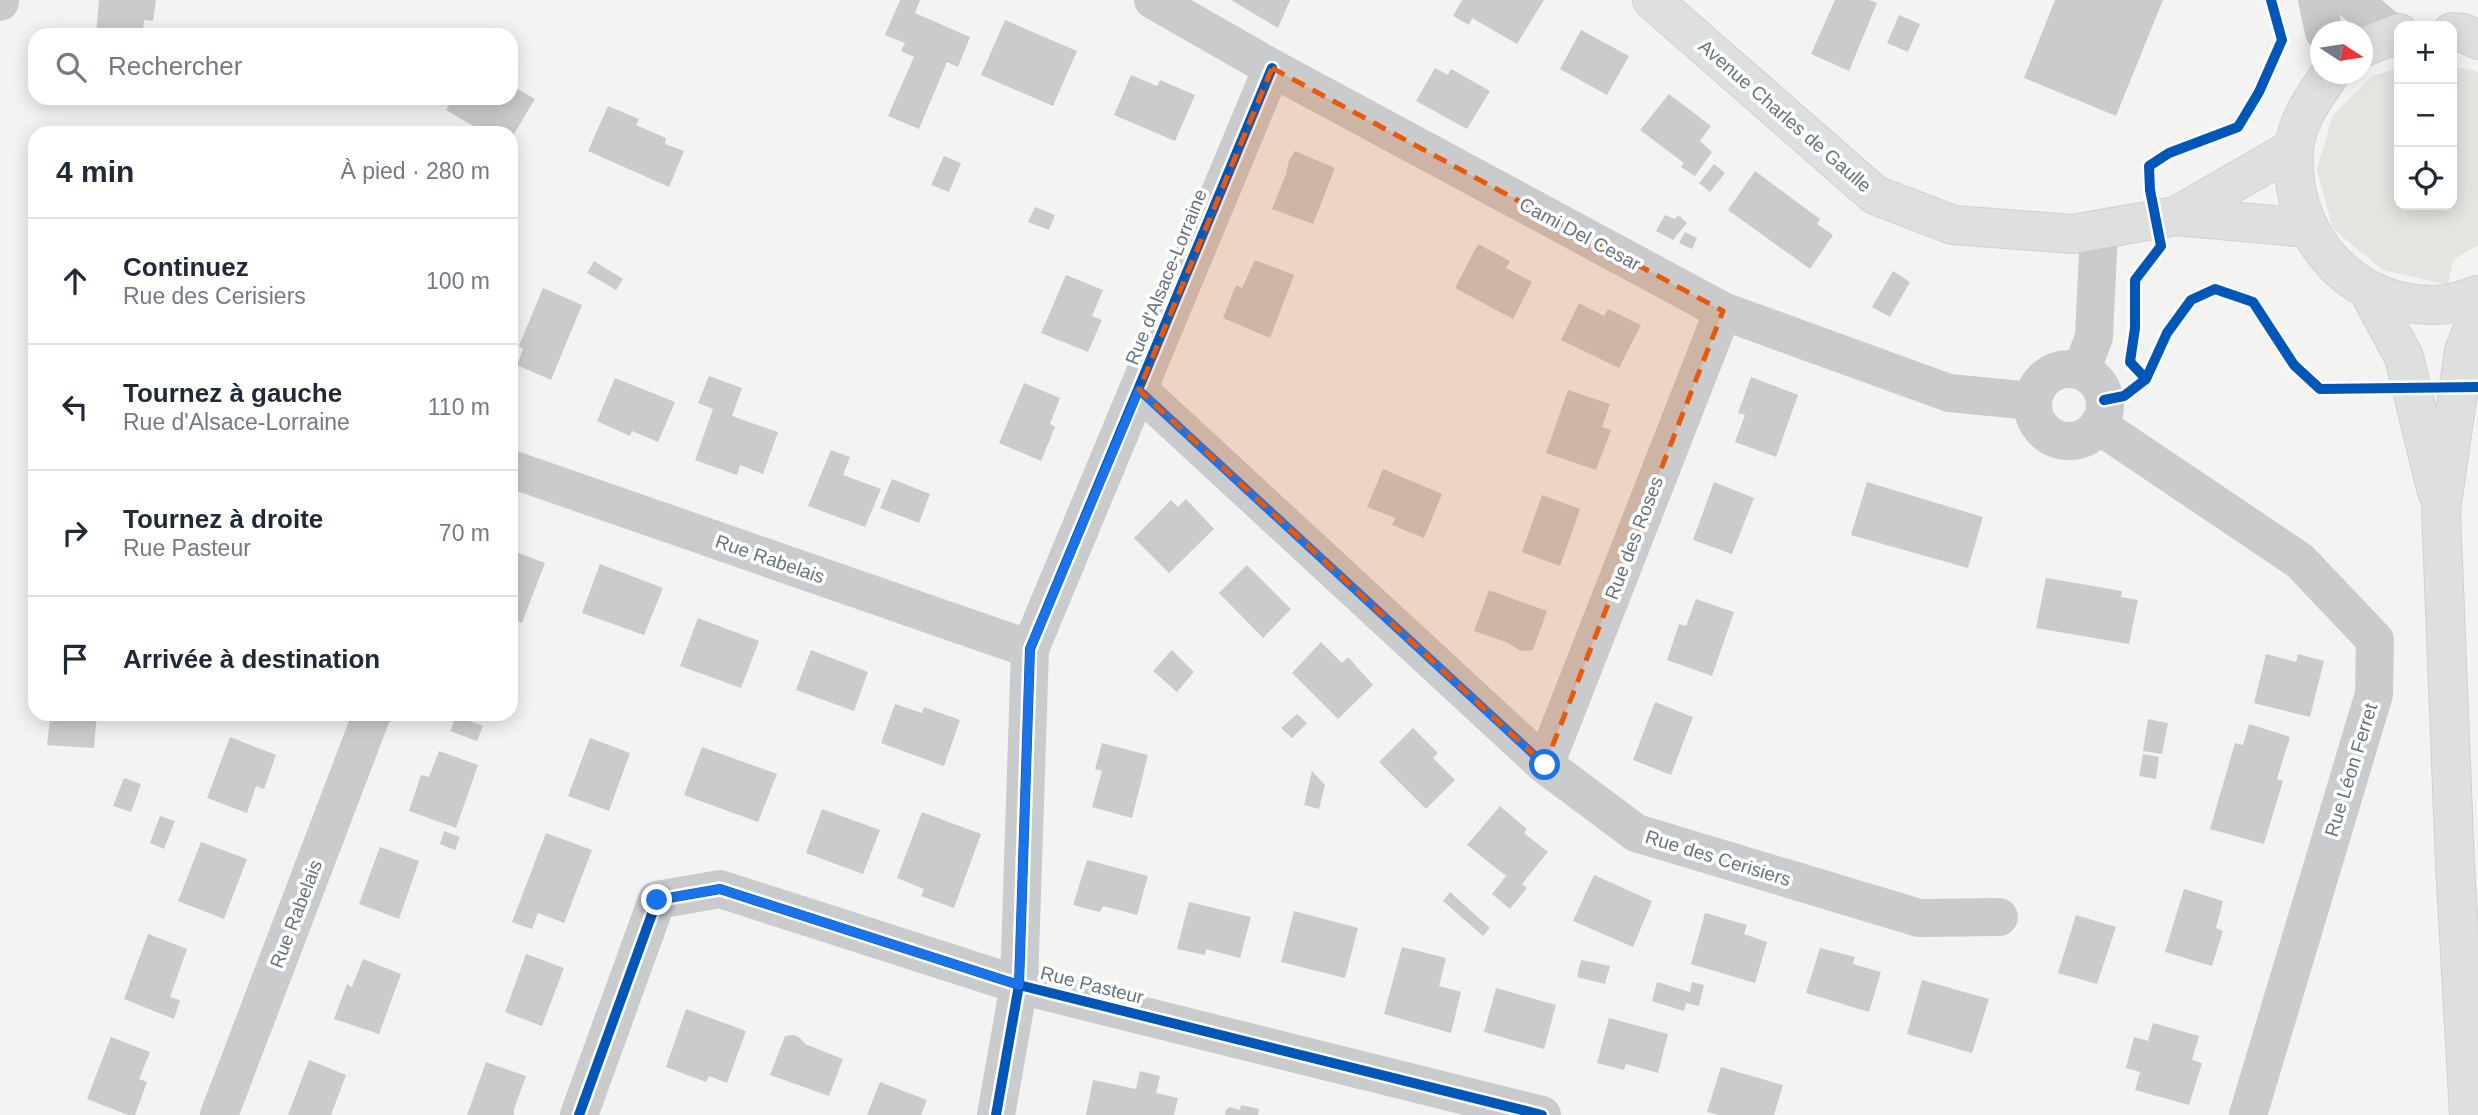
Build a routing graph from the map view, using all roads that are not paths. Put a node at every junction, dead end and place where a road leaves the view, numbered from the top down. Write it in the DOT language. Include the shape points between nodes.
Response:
graph roads {
  1 [pos="1153,0"];
  2 [pos="1652,0"];
  3 [pos="2317,0"];
  4 [pos="2352,0"];
  5 [pos="2322,21"];
  6 [pos="2385,38"];
  7 [pos="1272,68"];
  8 [pos="2323,84"];
  9 [pos="2294,148"];
  10 [pos="2176,216"];
  11 [pos="2307,228"];
  12 [pos="2099,230"];
  13 [pos="2368,290"];
  14 [pos="2478,295"];
  15 [pos="1723,311"];
  16 [pos="2478,316"];
  17 [pos="2081,371"];
  18 [pos="1139,390"];
  19 [pos="2032,401"];
  20 [pos="2098,425"];
  21 [pos="518,471"];
  22 [pos="2441,510"];
  23 [pos="1030,649"];
  24 [pos="369,721"];
  25 [pos="1545,765"];
  26 [pos="1999,917"];
  27 [pos="1019,985"];
  28 [pos="219,1115"];
  29 [pos="579,1115"];
  30 [pos="996,1115"];
  31 [pos="1542,1115"];
  32 [pos="2248,1115"];
  33 [pos="2469,1115"];
  1 -- 7 [label="street, Cami Del Cesar"];
  2 -- 12 [label="main road, Avenue Charles de Gaulle" via="1875,195 1953,225 2073,234"];
  3 -- 5 [label="street"];
  4 -- 6 [label="street"];
  7 -- 15 [label="street, Cami Del Cesar"];
  7 -- 18 [label="street, Rue d'Alsace-Lorraine"];
  8 -- 9 [label="main road" via="2306,107"];
  9 -- 10 [label="main road, Avenue Charles de Gaulle"];
  9 -- 11 [label="main road" via="2295,189"];
  10 -- 11 [label="main road, Avenue Charles de Gaulle"];
  10 -- 12 [label="main road, Avenue Charles de Gaulle"];
  11 -- 13 [label="main road" via="2332,264"];
  12 -- 17 [label="street" via="2094,337"];
  13 -- 14 [label="main road" via="2407,303 2447,303"];
  13 -- 22 [label="main road" via="2404,358"];
  15 -- 19 [label="street, Cami Del Cesar" via="1949,393"];
  15 -- 25 [label="street, Rue des Roses"];
  16 -- 22 [label="main road" via="2465,351"];
  17 -- 19 [label="street" via="2056,371 2044,378"];
  17 -- 20 [label="street" via="2101,387 2104,414"];
  18 -- 23 [label="street, Rue d'Alsace-Lorraine"];
  18 -- 25 [label="street, Rue des Cerisiers"];
  19 -- 20 [label="street" via="2043,431 2056,439 2072,441 2087,436"];
  20 -- 32 [label="street, Rue Léon Ferret" via="2300,561 2375,640 2374,694"];
  21 -- 23 [label="street, Rue Rabelais"];
  22 -- 33 [label="main road"];
  23 -- 27 [label="street, Rue d'Alsace-Lorraine"];
  24 -- 28 [label="street, Rue Rabelais"];
  25 -- 26 [label="street, Rue des Cerisiers" via="1636,834 1919,918"];
  27 -- 29 [label="street, Rue Pasteur" via="720,889 657,900"];
  27 -- 30 [label="street, Rue d'Alsace-Lorraine"];
  27 -- 31 [label="street, Rue Pasteur"];
}
